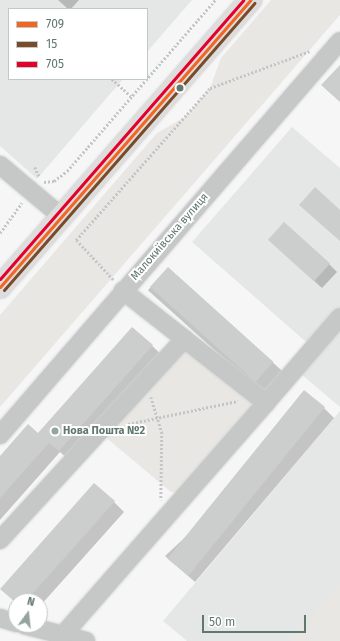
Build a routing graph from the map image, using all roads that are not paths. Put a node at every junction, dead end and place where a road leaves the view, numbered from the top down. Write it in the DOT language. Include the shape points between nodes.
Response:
graph roads {
  1 [pos="250,0"];
  2 [pos="340,40"];
  3 [pos="0,165"];
  4 [pos="62,217"];
  5 [pos="0,287"];
  6 [pos="123,291"];
  7 [pos="340,317"];
  8 [pos="184,339"];
  9 [pos="263,400"];
  10 [pos="0,434"];
  11 [pos="0,540"];
  12 [pos="48,632"];
  13 [pos="62,636"];
  14 [pos="86,641"];
  1 -- 4 [label="main road"];
  2 -- 6 [label="street, Малокиївська вулиця"];
  3 -- 4 [label="street"];
  4 -- 5 [label="main road"];
  6 -- 8 [label="street"];
  6 -- 10 [label="street, Малокиївська вулиця"];
  7 -- 9 [label="street"];
  8 -- 9 [label="street"];
  8 -- 11 [label="street"];
  9 -- 13 [label="street" via="160,525"];
  12 -- 13 [label="street"];
  13 -- 14 [label="street"];
}
